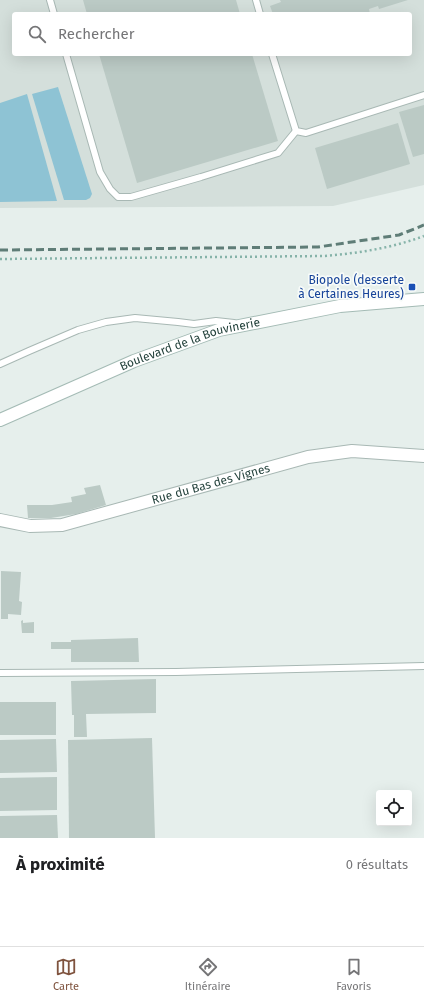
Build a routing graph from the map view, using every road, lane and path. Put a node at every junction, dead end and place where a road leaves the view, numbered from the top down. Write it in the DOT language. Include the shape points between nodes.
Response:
graph roads {
  1 [pos="50,0"];
  2 [pos="256,0"];
  3 [pos="53,12"];
  4 [pos="259,12"];
  5 [pos="67,56"];
  6 [pos="273,56"];
  7 [pos="424,94"];
  8 [pos="296,131"];
  9 [pos="424,236"];
  10 [pos="0,258"];
  11 [pos="424,299"];
  12 [pos="390,302"];
  13 [pos="424,307"];
  14 [pos="246,324"];
  15 [pos="0,364"];
  16 [pos="0,420"];
  17 [pos="424,456"];
  18 [pos="0,520"];
  19 [pos="424,666"];
  20 [pos="0,673"];
  1 -- 3 [label="lane"];
  2 -- 4 [label="lane"];
  5 -- 8 [label="lane" via="100,172 118,197 131,197 278,153"];
  6 -- 8 [label="lane"];
  7 -- 8 [label="lane" via="306,132"];
  9 -- 10 [label="path" via="401,244 353,254 325,256"];
  11 -- 12 [label="street, Boulevard de la Bouvinerie"];
  12 -- 13 [label="street, Boulevard de la Bouvinerie"];
  12 -- 14 [label="street, Boulevard de la Bouvinerie" via="340,306"];
  14 -- 15 [label="lane" via="216,321 194,324 135,318 106,322 64,336"];
  14 -- 16 [label="street, Boulevard de la Bouvinerie" via="219,330 134,361"];
  17 -- 18 [label="street, Rue du Bas des Vignes" via="352,451 308,457 62,525 30,526"];
  19 -- 20 [label="lane" via="183,672"];
}
